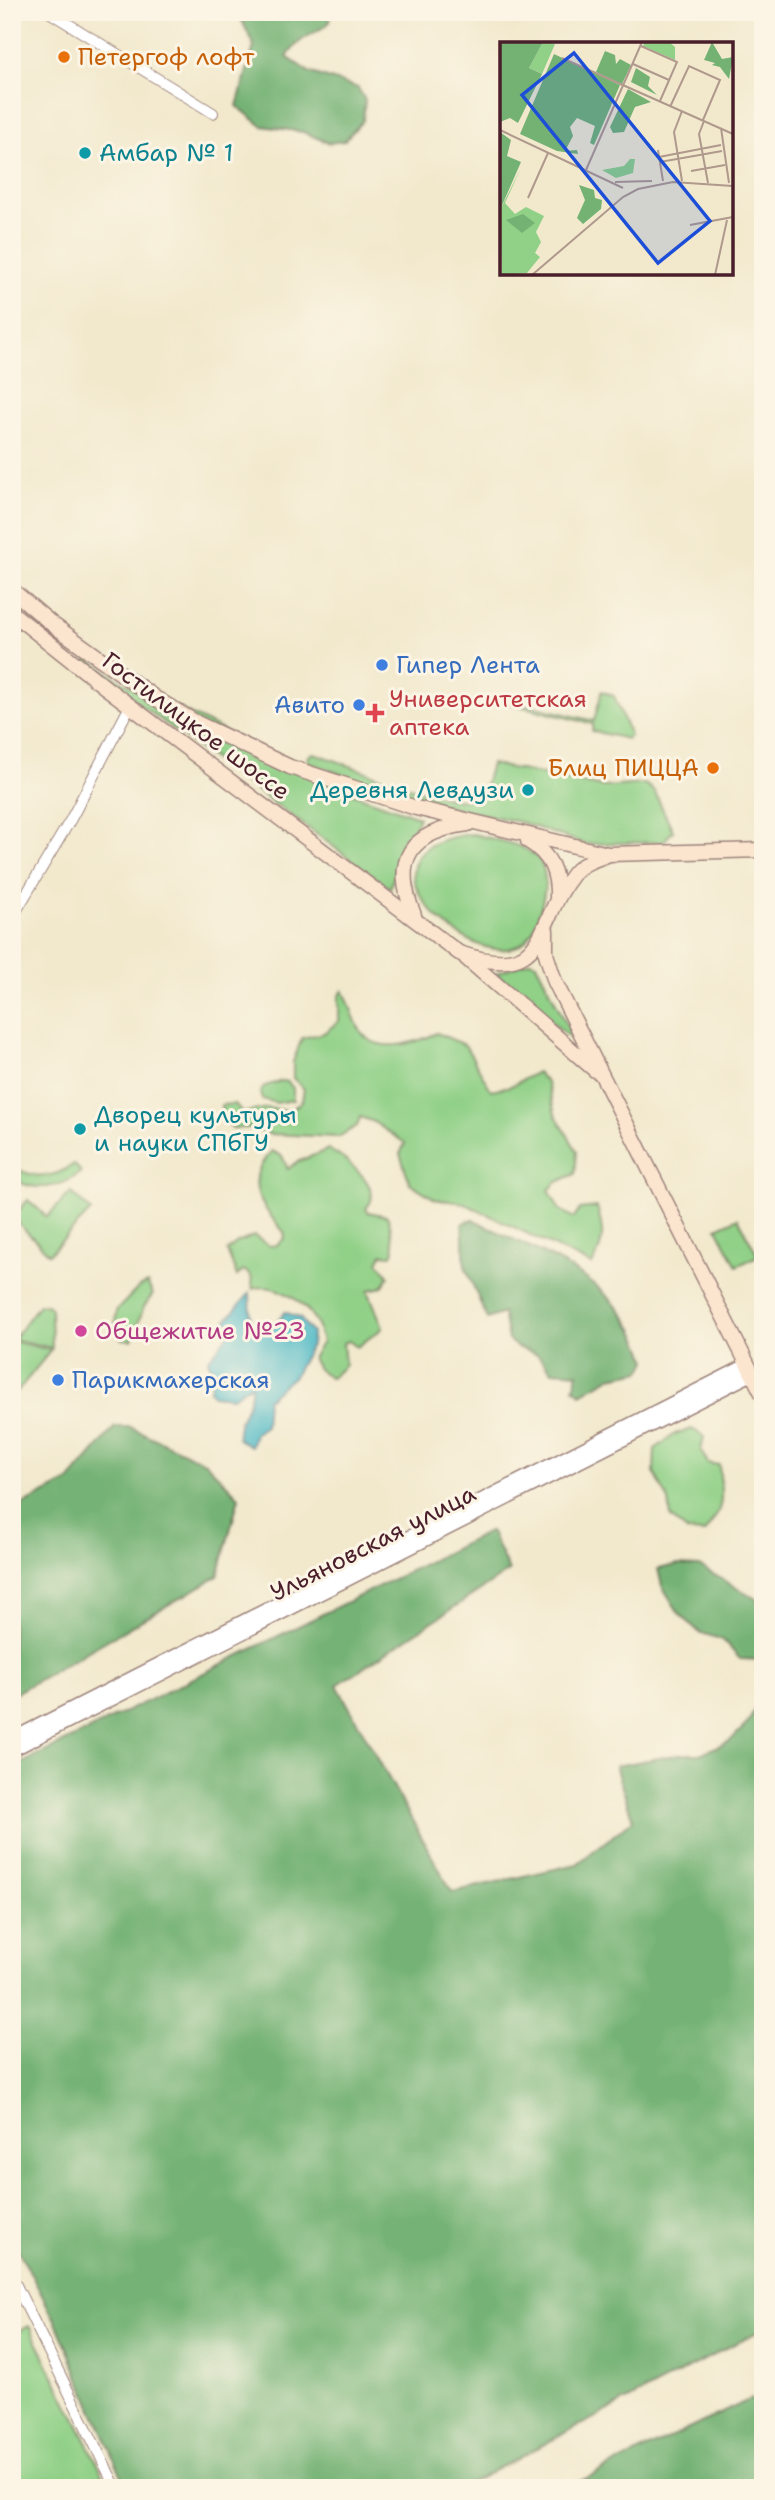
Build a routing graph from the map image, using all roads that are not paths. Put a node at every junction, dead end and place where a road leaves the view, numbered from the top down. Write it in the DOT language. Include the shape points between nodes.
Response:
graph roads {
  1 [pos="49,12"];
  2 [pos="213,113"];
  3 [pos="12,590"];
  4 [pos="12,613"];
  5 [pos="130,706"];
  6 [pos="475,824"];
  7 [pos="517,835"];
  8 [pos="763,850"];
  9 [pos="608,854"];
  10 [pos="12,890"];
  11 [pos="24,896"];
  12 [pos="557,899"];
  13 [pos="415,916"];
  14 [pos="12,918"];
  15 [pos="546,928"];
  16 [pos="459,953"];
  17 [pos="601,1077"];
  18 [pos="750,1370"];
  19 [pos="763,1395"];
  20 [pos="12,1739"];
  21 [pos="12,1750"];
  22 [pos="12,2277"];
  23 [pos="116,2488"];
  1 -- 2 [label="street"];
  3 -- 6 [label="main road, Гостилицкое шоссе" via="130,681 208,729 290,767"];
  4 -- 5 [label="main road, Гостилицкое шоссе"];
  5 -- 11 [label="street"];
  5 -- 13 [label="main road, Гостилицкое шоссе"];
  6 -- 7 [label="main road, Гостилицкое шоссе"];
  6 -- 13 [label="main road" via="439,829 420,839 407,856 403,880"];
  7 -- 9 [label="main road, Гостилицкое шоссе"];
  7 -- 12 [label="main road" via="544,851 551,862"];
  8 -- 9 [label="main road, Гостилицкое шоссе"];
  9 -- 12 [label="main road, Гостилицкое шоссе" via="574,872"];
  10 -- 11 [label="street"];
  11 -- 14 [label="street"];
  12 -- 15 [label="main road, Гостилицкое шоссе"];
  13 -- 16 [label="main road, Гостилицкое шоссе"];
  15 -- 16 [label="main road, Гостилицкое шоссе" via="531,951 507,961"];
  15 -- 17 [label="main road" via="548,967"];
  16 -- 17 [label="main road"];
  17 -- 18 [label="main road"];
  18 -- 19 [label="main road"];
  18 -- 20 [label="street, Ульяновская улица"];
  18 -- 21 [label="street, Ульяновская улица"];
  22 -- 23 [label="street"];
}
